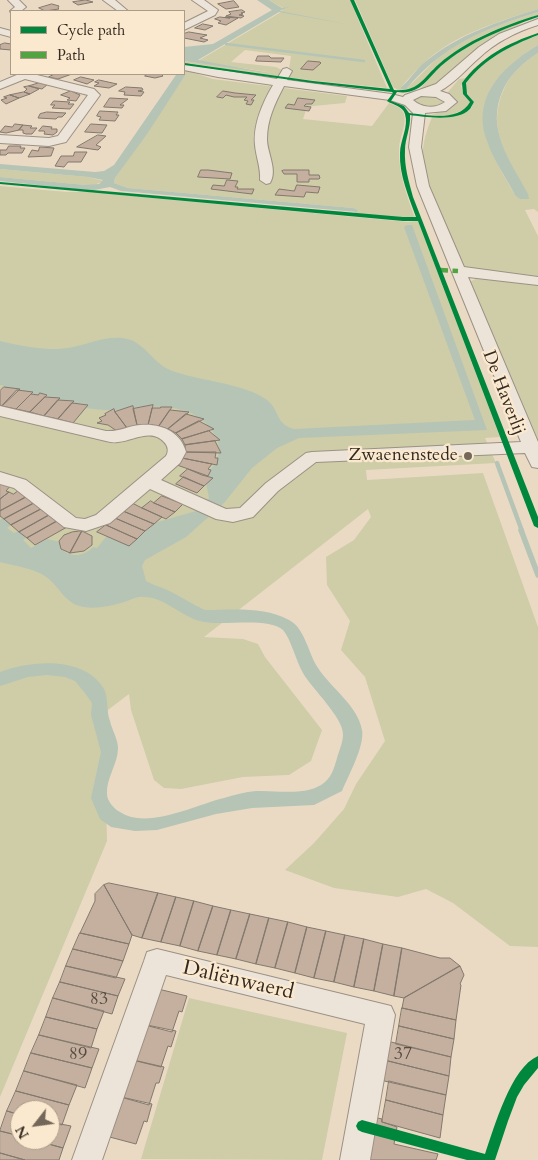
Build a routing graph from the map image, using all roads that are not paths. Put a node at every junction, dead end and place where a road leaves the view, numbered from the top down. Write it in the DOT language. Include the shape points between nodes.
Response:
graph roads {
  1 [pos="13,0"];
  2 [pos="108,0"];
  3 [pos="197,0"];
  4 [pos="16,10"];
  5 [pos="121,10"];
  6 [pos="538,22"];
  7 [pos="185,26"];
  8 [pos="538,28"];
  9 [pos="185,67"];
  10 [pos="288,70"];
  11 [pos="26,75"];
  12 [pos="0,77"];
  13 [pos="13,80"];
  14 [pos="280,82"];
  15 [pos="0,86"];
  16 [pos="447,97"];
  17 [pos="415,99"];
  18 [pos="437,109"];
  19 [pos="0,140"];
  20 [pos="418,157"];
  21 [pos="266,180"];
  22 [pos="458,271"];
  23 [pos="538,281"];
  24 [pos="0,411"];
  25 [pos="529,442"];
  26 [pos="538,463"];
  27 [pos="0,478"];
  28 [pos="148,481"];
  29 [pos="87,1160"];
  30 [pos="355,1160"];
  1 -- 4 [label="street" via="21,7"];
  2 -- 5 [label="street"];
  3 -- 7 [label="street" via="213,10 212,13"];
  6 -- 17 [label="street" via="493,42 437,89"];
  8 -- 16 [label="street" via="500,44 475,60 444,90"];
  9 -- 14 [label="street"];
  10 -- 14 [label="street"];
  11 -- 13 [label="street"];
  11 -- 19 [label="street" via="90,91 94,95 62,138 49,142"];
  12 -- 13 [label="street"];
  13 -- 15 [label="street"];
  14 -- 17 [label="street"];
  14 -- 21 [label="street" via="263,124 261,142 268,170"];
  16 -- 17 [label="street"];
  16 -- 18 [label="street, De Haverlij" via="450,104"];
  17 -- 18 [label="street"];
  17 -- 20 [label="street, De Haverlij" via="419,112 415,147"];
  18 -- 20 [label="street, De Haverlij" via="429,113"];
  20 -- 22 [label="street, De Haverlij" via="423,186"];
  22 -- 23 [label="street"];
  22 -- 25 [label="street, De Haverlij"];
  24 -- 28 [label="street" via="106,436 118,437 141,430 166,434 175,442 177,452 174,459"];
  25 -- 26 [label="street, De Haverlij"];
  25 -- 28 [label="street" via="312,457 272,487 246,513 233,516"];
  27 -- 28 [label="street" via="20,484 71,523 86,526 103,519"];
  29 -- 30 [label="street, Daliënwaerd" via="157,961 381,1015"];
}
